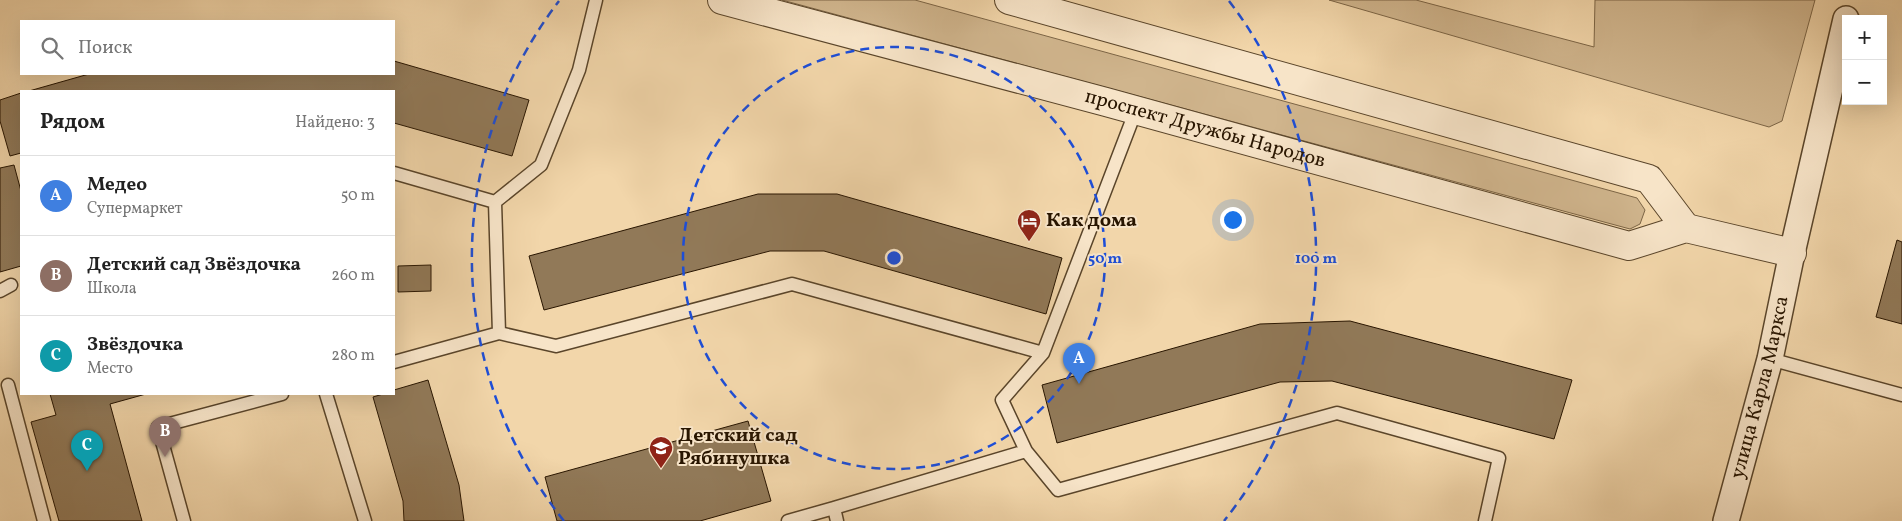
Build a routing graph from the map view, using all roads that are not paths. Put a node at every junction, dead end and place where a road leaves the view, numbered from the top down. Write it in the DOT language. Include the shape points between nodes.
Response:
graph roads {
  1 [pos="596,0"];
  2 [pos="722,0"];
  3 [pos="1009,0"];
  4 [pos="1850,0"];
  5 [pos="1847,15"];
  6 [pos="1842,36"];
  7 [pos="1136,110"];
  8 [pos="395,173"];
  9 [pos="495,202"];
  10 [pos="1686,228"];
  11 [pos="1792,253"];
  12 [pos="499,333"];
  13 [pos="1042,352"];
  14 [pos="1770,359"];
  15 [pos="395,362"];
  16 [pos="8,385"];
  17 [pos="278,395"];
  18 [pos="326,395"];
  19 [pos="1902,395"];
  20 [pos="1026,451"];
  21 [pos="834,508"];
  22 [pos="44,521"];
  23 [pos="184,521"];
  24 [pos="365,521"];
  25 [pos="788,521"];
  26 [pos="837,521"];
  27 [pos="1485,521"];
  28 [pos="1726,521"];
  1 -- 9 [label="lane" via="579,70 541,164"];
  2 -- 7 [label="street, проспект Дружбы Народов"];
  3 -- 10 [label="street" via="1648,179"];
  4 -- 5 [label="street, улица Карла Маркса"];
  6 -- 11 [label="street, улица Карла Маркса"];
  7 -- 10 [label="street, проспект Дружбы Народов" via="1629,246"];
  7 -- 13 [label="lane"];
  8 -- 9 [label="lane"];
  9 -- 12 [label="lane"];
  10 -- 11 [label="street"];
  11 -- 14 [label="street, улица Карла Маркса"];
  12 -- 13 [label="lane" via="556,346 792,284"];
  12 -- 15 [label="lane"];
  13 -- 20 [label="lane" via="1002,400"];
  14 -- 19 [label="lane"];
  14 -- 28 [label="street, улица Карла Маркса"];
  16 -- 22 [label="lane"];
  17 -- 23 [label="lane" via="158,427"];
  18 -- 24 [label="lane"];
  20 -- 21 [label="lane"];
  20 -- 27 [label="lane" via="1058,490 1337,413 1499,458"];
  21 -- 25 [label="lane"];
  21 -- 26 [label="lane"];
}
